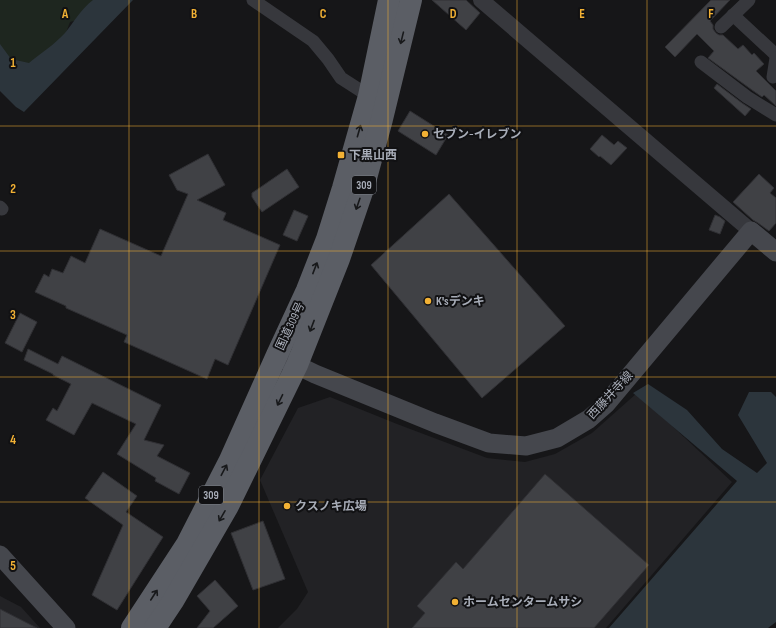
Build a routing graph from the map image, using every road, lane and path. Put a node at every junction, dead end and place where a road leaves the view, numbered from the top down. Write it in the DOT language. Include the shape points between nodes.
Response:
graph roads {
  1 [pos="253,0"];
  2 [pos="389,0"];
  3 [pos="411,0"];
  4 [pos="482,0"];
  5 [pos="749,0"];
  6 [pos="733,15"];
  7 [pos="721,27"];
  8 [pos="776,56"];
  9 [pos="701,62"];
  10 [pos="773,77"];
  11 [pos="369,96"];
  12 [pos="776,115"];
  13 [pos="751,231"];
  14 [pos="774,246"];
  15 [pos="277,355"];
  16 [pos="297,365"];
  17 [pos="0,555"];
  18 [pos="66,628"];
  19 [pos="132,628"];
  20 [pos="156,628"];
  1 -- 11 [label="street" via="313,41 341,78"];
  2 -- 11 [label="highway, 国道309号 / 309"];
  3 -- 16 [label="highway, 国道309号 / 309, one-way" via="363,190"];
  4 -- 13 [label="street"];
  5 -- 6 [label="street"];
  6 -- 7 [label="street"];
  6 -- 8 [label="street"];
  8 -- 10 [label="street"];
  9 -- 12 [label="street" via="747,97"];
  15 -- 11 [label="highway, 国道309号 / 309, one-way" via="327,239"];
  13 -- 14 [label="main road"];
  13 -- 16 [label="main road, 西藤井寺線" via="606,404 589,419 557,438 526,446 489,443"];
  15 -- 16 [label="main road, 西藤井寺線"];
  19 -- 15 [label="highway, 国道309号 / 309, one-way" via="187,544 230,460"];
  16 -- 20 [label="highway, 国道309号 / 309, one-way" via="228,506"];
  17 -- 18 [label="main road"];
}
